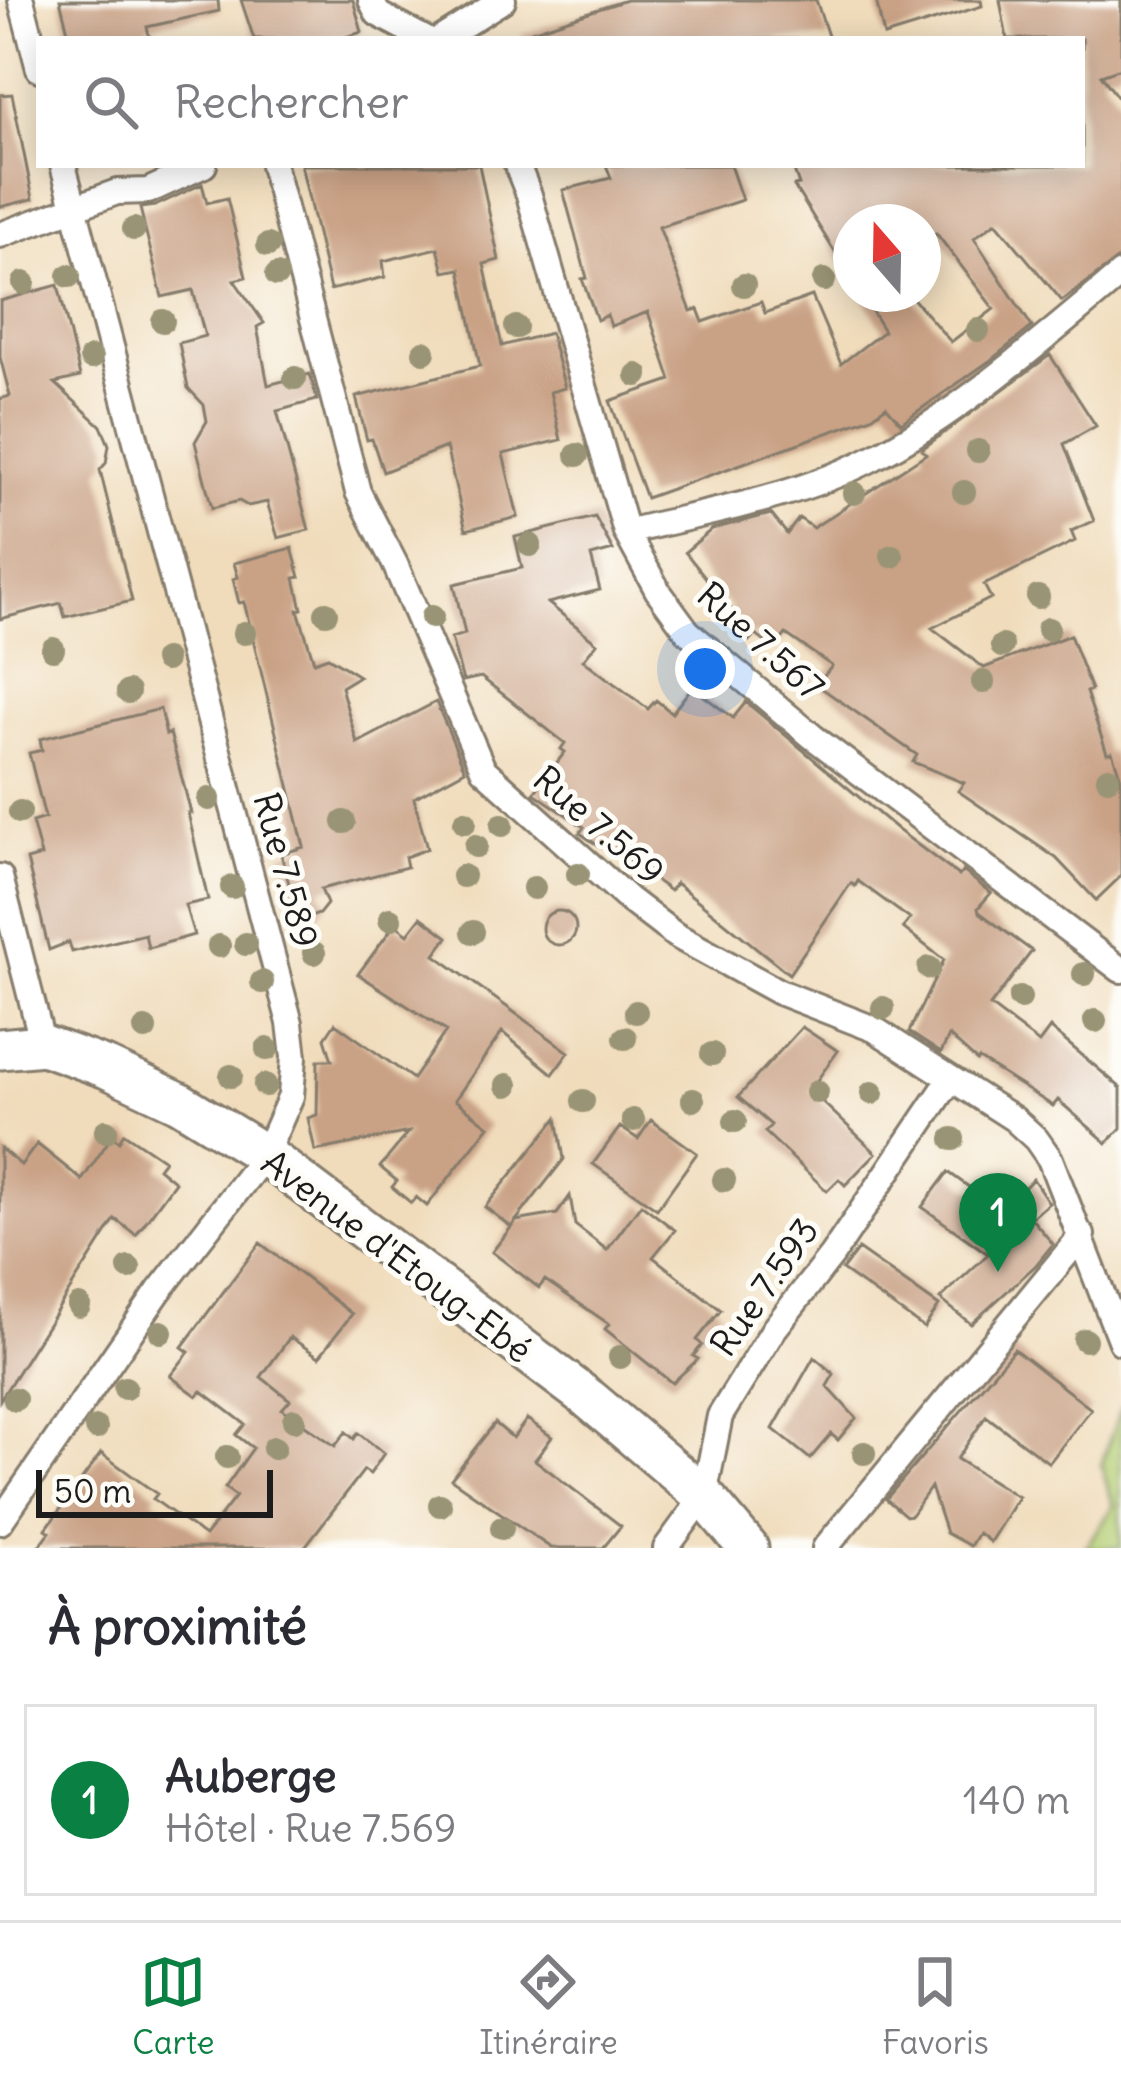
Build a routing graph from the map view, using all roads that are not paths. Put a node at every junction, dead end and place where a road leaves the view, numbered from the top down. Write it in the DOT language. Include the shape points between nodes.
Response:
graph roads {
  1 [pos="21,0"];
  2 [pos="371,0"];
  3 [pos="503,0"];
  4 [pos="418,36"];
  5 [pos="445,36"];
  6 [pos="36,58"];
  7 [pos="64,168"];
  8 [pos="198,168"];
  9 [pos="274,168"];
  10 [pos="518,168"];
  11 [pos="74,210"];
  12 [pos="0,235"];
  13 [pos="1121,274"];
  14 [pos="626,532"];
  15 [pos="0,878"];
  16 [pos="1121,970"];
  17 [pos="43,1045"];
  18 [pos="0,1049"];
  19 [pos="950,1080"];
  20 [pos="265,1156"];
  21 [pos="1082,1235"];
  22 [pos="1121,1342"];
  23 [pos="704,1496"];
  24 [pos="0,1522"];
  25 [pos="666,1548"];
  26 [pos="748,1548"];
  27 [pos="825,1548"];
  1 -- 6 [label="street"];
  2 -- 4 [label="street" via="378,14"];
  3 -- 5 [label="street"];
  7 -- 11 [label="street, Rue 7.589"];
  8 -- 11 [label="street"];
  9 -- 19 [label="street, Rue 7.569" via="358,492 483,769 675,935 778,992 874,1029"];
  10 -- 14 [label="street, Rue 7.567"];
  11 -- 12 [label="street"];
  11 -- 20 [label="street, Rue 7.589" via="290,1023 291,1096"];
  13 -- 14 [label="street" via="990,382 871,459 781,494"];
  14 -- 16 [label="street, Rue 7.567" via="688,632"];
  15 -- 17 [label="street"];
  17 -- 18 [label="main road, Avenue d'Etoug-Ebé"];
  17 -- 20 [label="main road, Avenue d'Etoug-Ebé" via="178,1102"];
  19 -- 21 [label="street, Rue 7.569" via="1036,1139"];
  19 -- 23 [label="street, Rue 7.593" via="720,1416"];
  20 -- 23 [label="main road, Avenue d'Etoug-Ebé" via="589,1399"];
  20 -- 24 [label="street, Rue 7.589" via="159,1291"];
  21 -- 22 [label="street, Rue 7.569"];
  21 -- 27 [label="street"];
  23 -- 25 [label="street, Rue 7.593"];
  23 -- 26 [label="main road, Avenue d'Etoug-Ebé"];
}
